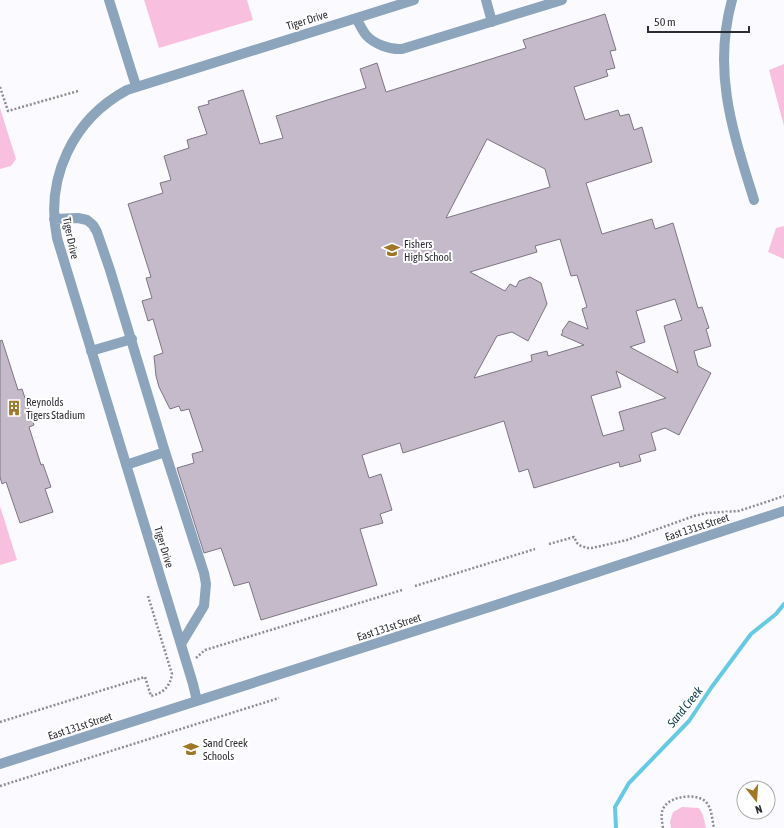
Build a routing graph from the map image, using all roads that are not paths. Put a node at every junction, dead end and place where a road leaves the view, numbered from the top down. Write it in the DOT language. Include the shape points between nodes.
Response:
graph roads {
  1 [pos="109,0"];
  2 [pos="414,0"];
  3 [pos="486,0"];
  4 [pos="562,0"];
  5 [pos="732,0"];
  6 [pos="356,18"];
  7 [pos="492,22"];
  8 [pos="136,86"];
  9 [pos="754,200"];
  10 [pos="54,219"];
  11 [pos="132,339"];
  12 [pos="91,351"];
  13 [pos="165,452"];
  14 [pos="126,465"];
  15 [pos="784,511"];
  16 [pos="181,644"];
  17 [pos="197,701"];
  18 [pos="0,764"];
  1 -- 8 [label="street"];
  2 -- 6 [label="street, Tiger Drive"];
  3 -- 7 [label="street"];
  4 -- 7 [label="street"];
  5 -- 9 [label="street" via="724,39 723,66 734,134"];
  6 -- 7 [label="street" via="366,35 395,50"];
  6 -- 8 [label="street, Tiger Drive"];
  8 -- 10 [label="street, Tiger Drive" via="103,106 88,119 75,138 59,172"];
  10 -- 11 [label="street" via="78,218 94,225"];
  10 -- 12 [label="street, Tiger Drive" via="60,252"];
  11 -- 12 [label="street"];
  11 -- 13 [label="street"];
  12 -- 14 [label="street, Tiger Drive"];
  13 -- 14 [label="street"];
  13 -- 16 [label="street" via="206,584 204,606"];
  14 -- 16 [label="street, Tiger Drive"];
  15 -- 17 [label="street, East 131st Street"];
  16 -- 17 [label="street, Tiger Drive"];
  17 -- 18 [label="street, East 131st Street"];
}
